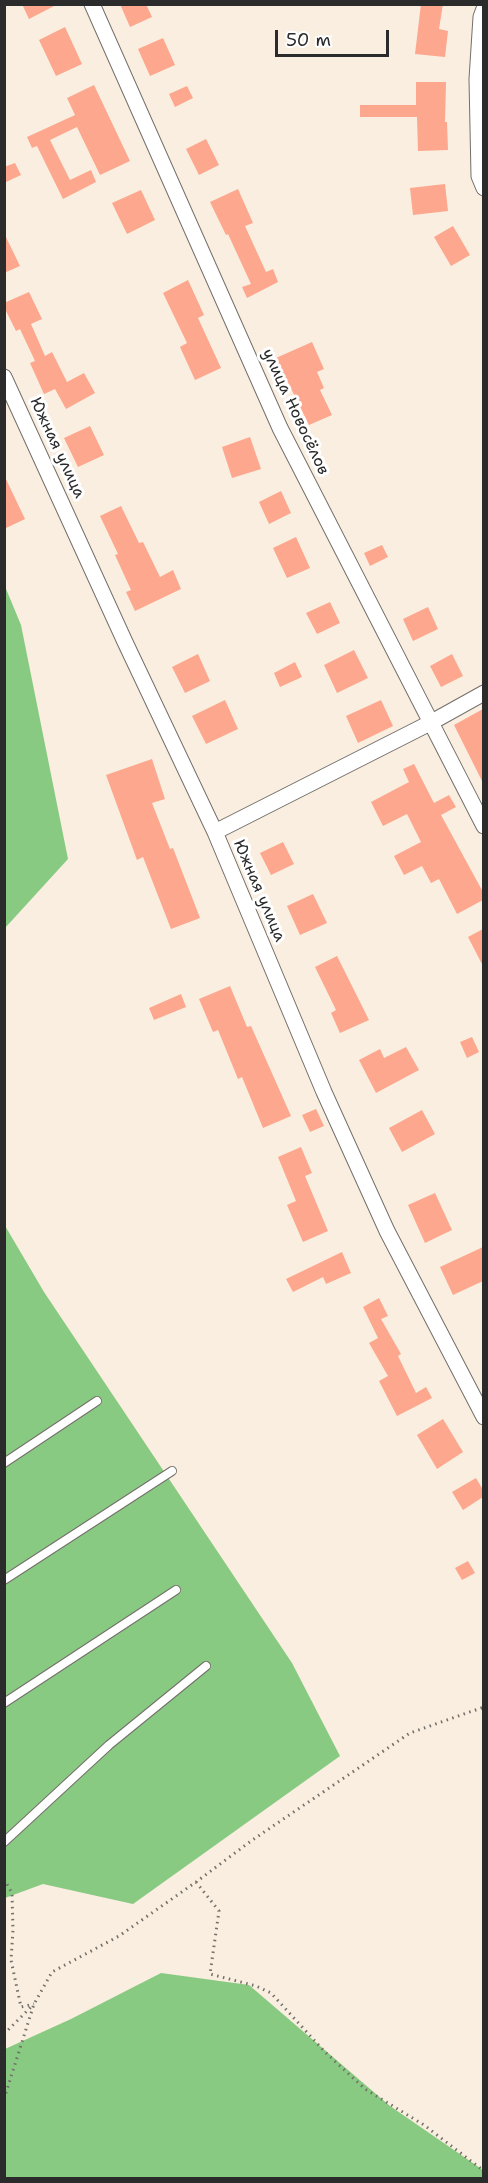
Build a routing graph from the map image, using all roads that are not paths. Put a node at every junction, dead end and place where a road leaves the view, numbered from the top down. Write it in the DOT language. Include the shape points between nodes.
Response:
graph roads {
  1 [pos="92,4"];
  2 [pos="483,9"];
  3 [pos="483,188"];
  4 [pos="4,377"];
  5 [pos="483,693"];
  6 [pos="430,723"];
  7 [pos="483,826"];
  8 [pos="215,832"];
  9 [pos="97,1401"];
  10 [pos="483,1417"];
  11 [pos="4,1462"];
  12 [pos="171,1471"];
  13 [pos="4,1580"];
  14 [pos="176,1590"];
  15 [pos="206,1666"];
  16 [pos="4,1703"];
  17 [pos="4,1842"];
  1 -- 6 [label="street, улица Новосёлов" via="280,428"];
  2 -- 3 [label="street" via="477,79 478,176"];
  4 -- 8 [label="street, Южная улица"];
  5 -- 6 [label="street"];
  6 -- 7 [label="street, улица Новосёлов"];
  6 -- 8 [label="street"];
  8 -- 10 [label="street, Южная улица" via="382,1220"];
  9 -- 11 [label="lane"];
  12 -- 13 [label="lane"];
  14 -- 16 [label="lane"];
  15 -- 17 [label="lane" via="110,1745"];
}
